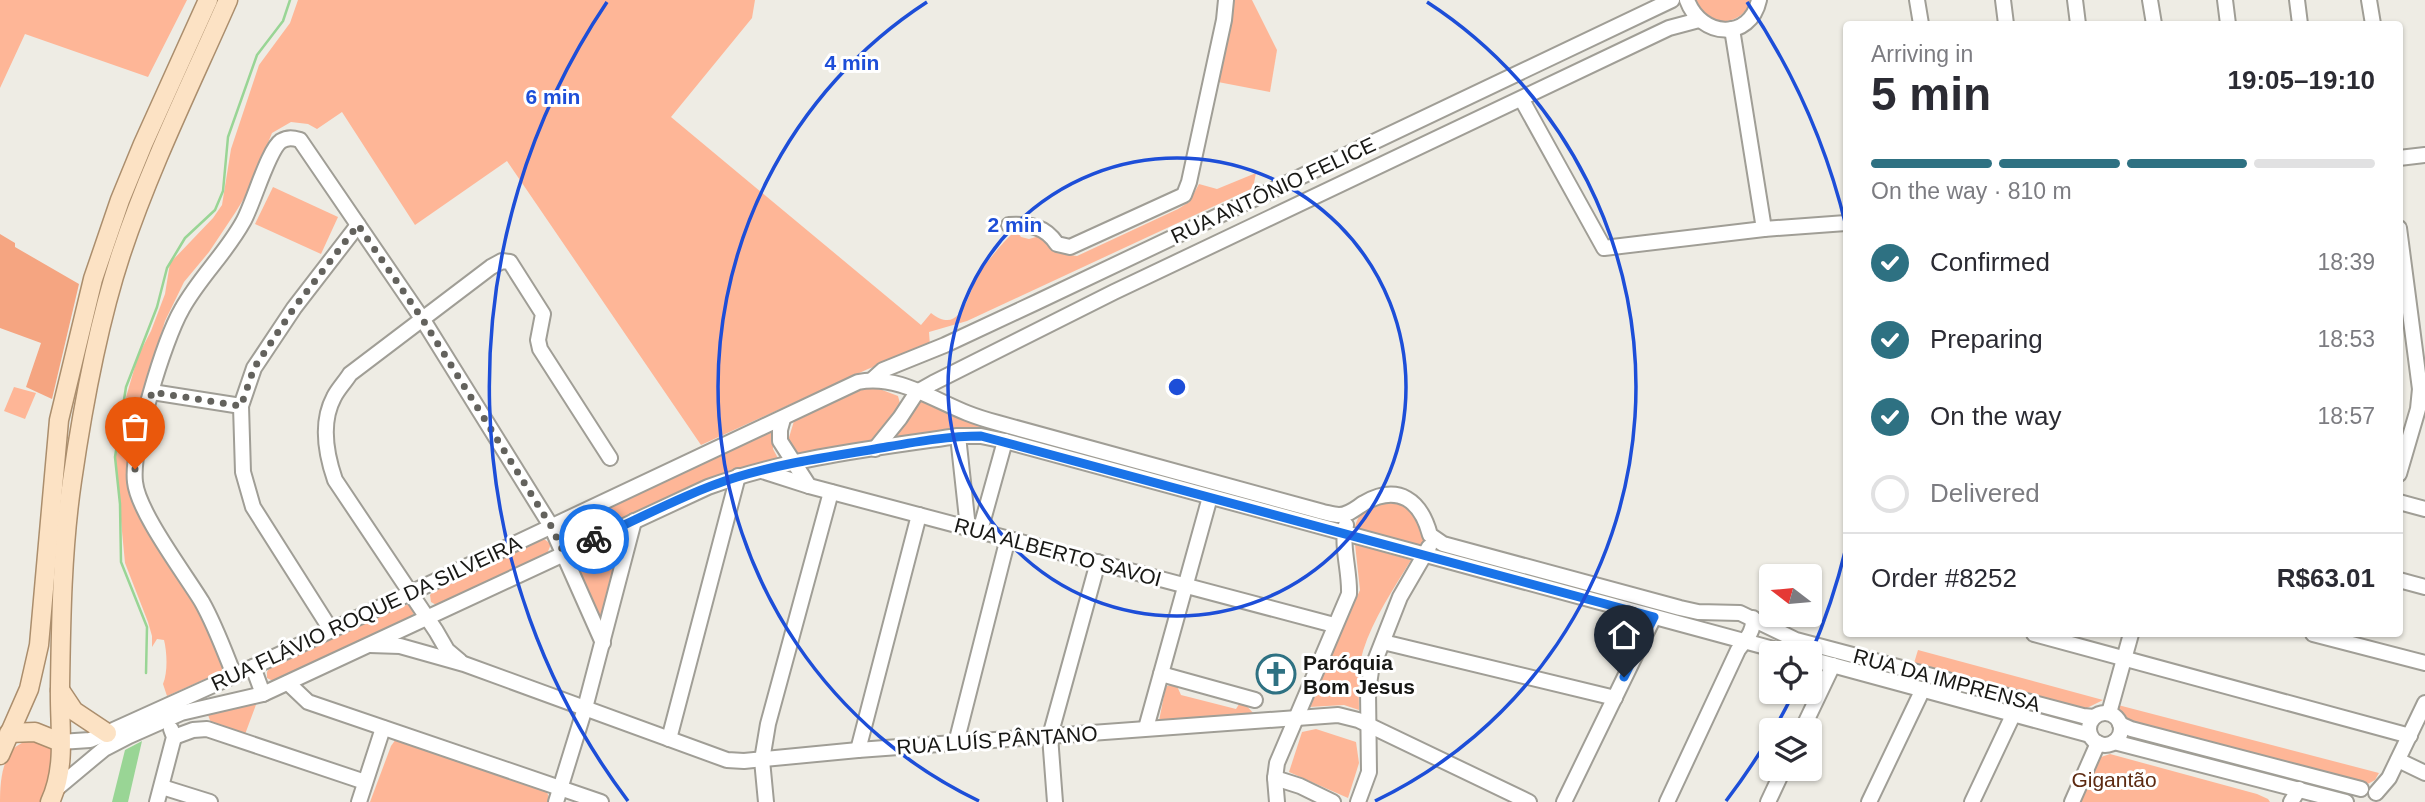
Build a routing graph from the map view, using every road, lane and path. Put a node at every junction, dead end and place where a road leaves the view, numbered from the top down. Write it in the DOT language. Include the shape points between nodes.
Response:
graph roads {
  1 [pos="208,0"];
  2 [pos="228,0"];
  3 [pos="1226,0"];
  4 [pos="1672,0"];
  5 [pos="1688,0"];
  6 [pos="1759,0"];
  7 [pos="1917,0"];
  8 [pos="2003,0"];
  9 [pos="2075,0"];
  10 [pos="2150,0"];
  11 [pos="2225,0"];
  12 [pos="2297,0"];
  13 [pos="2369,0"];
  14 [pos="1699,20"];
  15 [pos="1920,21"];
  16 [pos="2006,21"];
  17 [pos="2078,21"];
  18 [pos="2154,21"];
  19 [pos="2228,21"];
  20 [pos="2300,21"];
  21 [pos="2372,21"];
  22 [pos="1732,29"];
  23 [pos="1521,100"];
  24 [pos="2425,155"];
  25 [pos="2403,158"];
  26 [pos="1843,223"];
  27 [pos="358,225"];
  28 [pos="1009,225"];
  29 [pos="1764,229"];
  30 [pos="2403,259"];
  31 [pos="423,320"];
  32 [pos="873,379"];
  33 [pos="917,391"];
  34 [pos="152,392"];
  35 [pos="241,406"];
  36 [pos="783,419"];
  37 [pos="958,436"];
  38 [pos="1005,441"];
  39 [pos="875,449"];
  40 [pos="610,458"];
  41 [pos="2403,460"];
  42 [pos="795,462"];
  43 [pos="760,471"];
  44 [pos="738,476"];
  45 [pos="809,486"];
  46 [pos="831,492"];
  47 [pos="1210,497"];
  48 [pos="2403,503"];
  49 [pos="2425,509"];
  50 [pos="1350,512"];
  51 [pos="919,515"];
  52 [pos="634,521"];
  53 [pos="551,526"];
  54 [pos="974,530"];
  55 [pos="1344,532"];
  56 [pos="1430,535"];
  57 [pos="1008,538"];
  58 [pos="564,553"];
  59 [pos="1426,555"];
  60 [pos="1098,562"];
  61 [pos="2403,581"];
  62 [pos="1185,585"];
  63 [pos="2425,587"];
  64 [pos="411,592"];
  65 [pos="446,608"];
  66 [pos="426,617"];
  67 [pos="1654,617"];
  68 [pos="1754,618"];
  69 [pos="1334,625"];
  70 [pos="331,630"];
  71 [pos="436,631"];
  72 [pos="2045,637"];
  73 [pos="2130,637"];
  74 [pos="2325,637"];
  75 [pos="1744,641"];
  76 [pos="1383,642"];
  77 [pos="603,643"];
  78 [pos="369,645"];
  79 [pos="1759,645"];
  80 [pos="2124,658"];
  81 [pos="1822,662"];
  82 [pos="2425,663"];
  83 [pos="464,664"];
  84 [pos="1833,665"];
  85 [pos="253,667"];
  86 [pos="1161,674"];
  87 [pos="234,675"];
  88 [pos="288,683"];
  89 [pos="1923,689"];
  90 [pos="60,690"];
  91 [pos="263,694"];
  92 [pos="1615,698"];
  93 [pos="1255,700"];
  94 [pos="2425,703"];
  95 [pos="198,708"];
  96 [pos="585,708"];
  97 [pos="2014,713"];
  98 [pos="1295,717"];
  99 [pos="2094,717"];
  100 [pos="1808,718"];
  101 [pos="2115,719"];
  102 [pos="165,720"];
  103 [pos="1368,725"];
  104 [pos="383,727"];
  105 [pos="1146,728"];
  106 [pos="199,729"];
  107 [pos="9,733"];
  108 [pos="107,733"];
  109 [pos="1051,736"];
  110 [pos="2410,736"];
  111 [pos="174,737"];
  112 [pos="669,739"];
  113 [pos="2094,739"];
  114 [pos="60,742"];
  115 [pos="2114,742"];
  116 [pos="956,743"];
  117 [pos="858,750"];
  118 [pos="0,755"];
  119 [pos="762,760"];
  120 [pos="2398,760"];
  121 [pos="2425,773"];
  122 [pos="1275,778"];
  123 [pos="1778,781"];
  124 [pos="365,782"];
  125 [pos="162,787"];
  126 [pos="53,795"];
  127 [pos="558,795"];
  128 [pos="2295,796"];
  129 [pos="2358,796"];
  130 [pos="2377,798"];
  131 [pos="157,802"];
  132 [pos="210,802"];
  133 [pos="359,802"];
  134 [pos="601,802"];
  135 [pos="766,802"];
  136 [pos="1055,802"];
  137 [pos="1277,802"];
  138 [pos="1333,802"];
  139 [pos="1358,802"];
  140 [pos="1529,802"];
  141 [pos="1564,802"];
  142 [pos="1667,802"];
  143 [pos="1768,802"];
  144 [pos="1869,802"];
  145 [pos="1972,802"];
  146 [pos="2071,802"];
  147 [pos="2346,802"];
  1 -- 107 [label="main road" via="124,188 93,279 59,420 39,645 29,689"];
  2 -- 90 [label="main road" via="147,184 99,334 71,484"];
  3 -- 28 [label="street" via="1184,195 1070,247 1057,244 1049,232"];
  4 -- 32 [label="street, RUA ANTÔNIO FELICE" via="945,345 883,370"];
  5 -- 14 [label="street"];
  6 -- 22 [label="street" via="1751,17"];
  7 -- 15 [label="street"];
  8 -- 16 [label="street"];
  9 -- 17 [label="street"];
  10 -- 18 [label="street"];
  11 -- 19 [label="street"];
  12 -- 20 [label="street"];
  13 -- 21 [label="street"];
  14 -- 22 [label="street" via="1709,27"];
  14 -- 23 [label="street, RUA ANTÔNIO FELICE" via="1669,28"];
  22 -- 29 [label="street"];
  23 -- 29 [label="street" via="1604,248"];
  23 -- 33 [label="street, RUA ANTÔNIO FELICE" via="1114,292"];
  24 -- 25 [label="street"];
  26 -- 29 [label="street"];
  27 -- 31 [label="street"];
  27 -- 34 [label="street" via="300,140 291,137 279,142 237,232 183,307"];
  27 -- 35 [label="street" via="254,368"];
  30 -- 41 [label="street" via="2420,389"];
  31 -- 40 [label="street" via="491,267 510,262 543,314 540,349"];
  31 -- 53 [label="street"];
  31 -- 64 [label="street, RUA LUÍS PÂNTANO" via="350,374 333,398 326,422 326,454 335,480"];
  32 -- 33 [label="street"];
  32 -- 36 [label="street"];
  33 -- 39 [label="street"];
  33 -- 50 [label="street" via="998,423 1323,512"];
  34 -- 35 [label="street"];
  34 -- 87 [label="street" via="136,454 135,483 145,510 208,615"];
  35 -- 70 [label="street" via="243,472 253,508"];
  36 -- 42 [label="street" via="780,441"];
  36 -- 53 [label="street, RUA FLÁVIO ROQUE DA SILVEIRA"];
  37 -- 38 [label="street"];
  37 -- 39 [label="street"];
  37 -- 54 [label="street"];
  38 -- 47 [label="street"];
  38 -- 54 [label="street"];
  39 -- 42 [label="street"];
  42 -- 43 [label="street, RUA FLÁVIO ROQUE DA SILVEIRA"];
  42 -- 45 [label="street"];
  43 -- 44 [label="street, RUA FLÁVIO ROQUE DA SILVEIRA"];
  43 -- 45 [label="street, RUA ALBERTO SAVOI"];
  44 -- 52 [label="street, RUA FLÁVIO ROQUE DA SILVEIRA"];
  44 -- 112 [label="street"];
  45 -- 46 [label="street, RUA ALBERTO SAVOI"];
  46 -- 51 [label="street, RUA ALBERTO SAVOI"];
  46 -- 119 [label="street"];
  47 -- 55 [label="street"];
  47 -- 62 [label="street"];
  48 -- 49 [label="street"];
  50 -- 55 [label="street"];
  50 -- 56 [label="street" via="1381,496 1395,495 1419,506"];
  51 -- 54 [label="street, RUA ALBERTO SAVOI"];
  51 -- 117 [label="street"];
  52 -- 58 [label="street, RUA FLÁVIO ROQUE DA SILVEIRA"];
  52 -- 77 [label="street"];
  53 -- 58 [label="street"];
  53 -- 64 [label="street, RUA FLÁVIO ROQUE DA SILVEIRA"];
  54 -- 57 [label="street, RUA ALBERTO SAVOI"];
  55 -- 59 [label="street"];
  55 -- 69 [label="street" via="1349,594"];
  56 -- 59 [label="street"];
  56 -- 68 [label="street, RUA DA IMPRENSA" via="1443,544 1680,608"];
  57 -- 60 [label="street, RUA ALBERTO SAVOI"];
  57 -- 116 [label="street"];
  58 -- 65 [label="street, RUA FLÁVIO ROQUE DA SILVEIRA"];
  58 -- 77 [label="street"];
  59 -- 67 [label="street"];
  59 -- 76 [label="street" via="1400,597"];
  60 -- 62 [label="street, RUA ALBERTO SAVOI"];
  60 -- 109 [label="street"];
  61 -- 63 [label="street"];
  62 -- 69 [label="street, RUA ALBERTO SAVOI"];
  62 -- 86 [label="street"];
  64 -- 66 [label="street, RUA LUÍS PÂNTANO"];
  64 -- 70 [label="street, RUA FLÁVIO ROQUE DA SILVEIRA"];
  65 -- 66 [label="street, RUA FLÁVIO ROQUE DA SILVEIRA"];
  65 -- 71 [label="street"];
  66 -- 71 [label="street, RUA LUÍS PÂNTANO"];
  66 -- 78 [label="street, RUA FLÁVIO ROQUE DA SILVEIRA"];
  67 -- 75 [label="street"];
  67 -- 92 [label="street"];
  68 -- 75 [label="street"];
  68 -- 99 [label="street, RUA DA IMPRENSA" via="1798,640"];
  69 -- 98 [label="street"];
  70 -- 85 [label="street, RUA FLÁVIO ROQUE DA SILVEIRA"];
  71 -- 83 [label="street, RUA LUÍS PÂNTANO" via="447,650"];
  72 -- 80 [label="street"];
  73 -- 80 [label="street"];
  74 -- 82 [label="street"];
  75 -- 79 [label="street"];
  75 -- 142 [label="street"];
  76 -- 92 [label="street"];
  76 -- 103 [label="street" via="1367,691"];
  77 -- 96 [label="street"];
  78 -- 83 [label="street, RUA LUÍS PÂNTANO" via="400,646"];
  78 -- 88 [label="street, RUA FLÁVIO ROQUE DA SILVEIRA"];
  80 -- 101 [label="street"];
  80 -- 110 [label="street"];
  81 -- 84 [label="street, RUA DA IMPRENSA"];
  83 -- 96 [label="street, RUA LUÍS PÂNTANO"];
  84 -- 89 [label="street, RUA DA IMPRENSA"];
  84 -- 100 [label="street"];
  85 -- 87 [label="street, RUA FLÁVIO ROQUE DA SILVEIRA"];
  85 -- 91 [label="street"];
  86 -- 93 [label="street"];
  86 -- 105 [label="street"];
  87 -- 108 [label="street, RUA FLÁVIO ROQUE DA SILVEIRA"];
  88 -- 91 [label="street, RUA FLÁVIO ROQUE DA SILVEIRA"];
  88 -- 104 [label="street" via="308,702"];
  89 -- 97 [label="street, RUA DA IMPRENSA"];
  89 -- 144 [label="street"];
  90 -- 108 [label="main road" via="74,711"];
  90 -- 114 [label="main road"];
  91 -- 95 [label="street, RUA FLÁVIO ROQUE DA SILVEIRA"];
  92 -- 141 [label="street"];
  94 -- 110 [label="street"];
  95 -- 102 [label="street, RUA FLÁVIO ROQUE DA SILVEIRA"];
  95 -- 106 [label="street"];
  96 -- 112 [label="street, RUA LUÍS PÂNTANO"];
  96 -- 127 [label="street"];
  97 -- 113 [label="street, RUA DA IMPRENSA"];
  97 -- 145 [label="street"];
  98 -- 103 [label="street, RUA LUÍS PÂNTANO" via="1338,715"];
  98 -- 105 [label="street, RUA LUÍS PÂNTANO"];
  98 -- 122 [label="street"];
  99 -- 101 [label="street, RUA DA IMPRENSA"];
  99 -- 113 [label="street" via="2089,729"];
  101 -- 115 [label="street" via="2121,730"];
  101 -- 129 [label="street" via="2145,733"];
  102 -- 111 [label="street"];
  102 -- 126 [label="street, RUA FLÁVIO ROQUE DA SILVEIRA" via="104,749"];
  103 -- 139 [label="street" via="1369,772"];
  103 -- 140 [label="street, RUA LUÍS PÂNTANO"];
  104 -- 124 [label="street"];
  104 -- 127 [label="street"];
  105 -- 109 [label="street, RUA LUÍS PÂNTANO"];
  106 -- 111 [label="street"];
  106 -- 124 [label="street"];
  107 -- 114 [label="main road" via="35,732"];
  107 -- 118 [label="main road"];
  108 -- 114 [label="street, RUA FLÁVIO ROQUE DA SILVEIRA" via="90,740"];
  109 -- 116 [label="street, RUA LUÍS PÂNTANO"];
  109 -- 136 [label="street"];
  110 -- 120 [label="street"];
  111 -- 125 [label="street"];
  112 -- 119 [label="street, RUA LUÍS PÂNTANO" via="727,760"];
  113 -- 115 [label="street, RUA DA IMPRENSA" via="2105,745"];
  113 -- 146 [label="street"];
  114 -- 126 [label="main road" via="61,769"];
  115 -- 128 [label="street, RUA DA IMPRENSA"];
  116 -- 117 [label="street, RUA LUÍS PÂNTANO"];
  117 -- 119 [label="street, RUA LUÍS PÂNTANO"];
  119 -- 135 [label="street"];
  120 -- 121 [label="street"];
  120 -- 130 [label="street"];
  122 -- 137 [label="street"];
  122 -- 138 [label="street"];
  123 -- 143 [label="street"];
  124 -- 133 [label="street"];
  125 -- 131 [label="street"];
  125 -- 132 [label="street"];
  127 -- 134 [label="street"];
  128 -- 147 [label="street, RUA DA IMPRENSA"];
  129 -- 130 [label="street" via="2373,790"];
}
